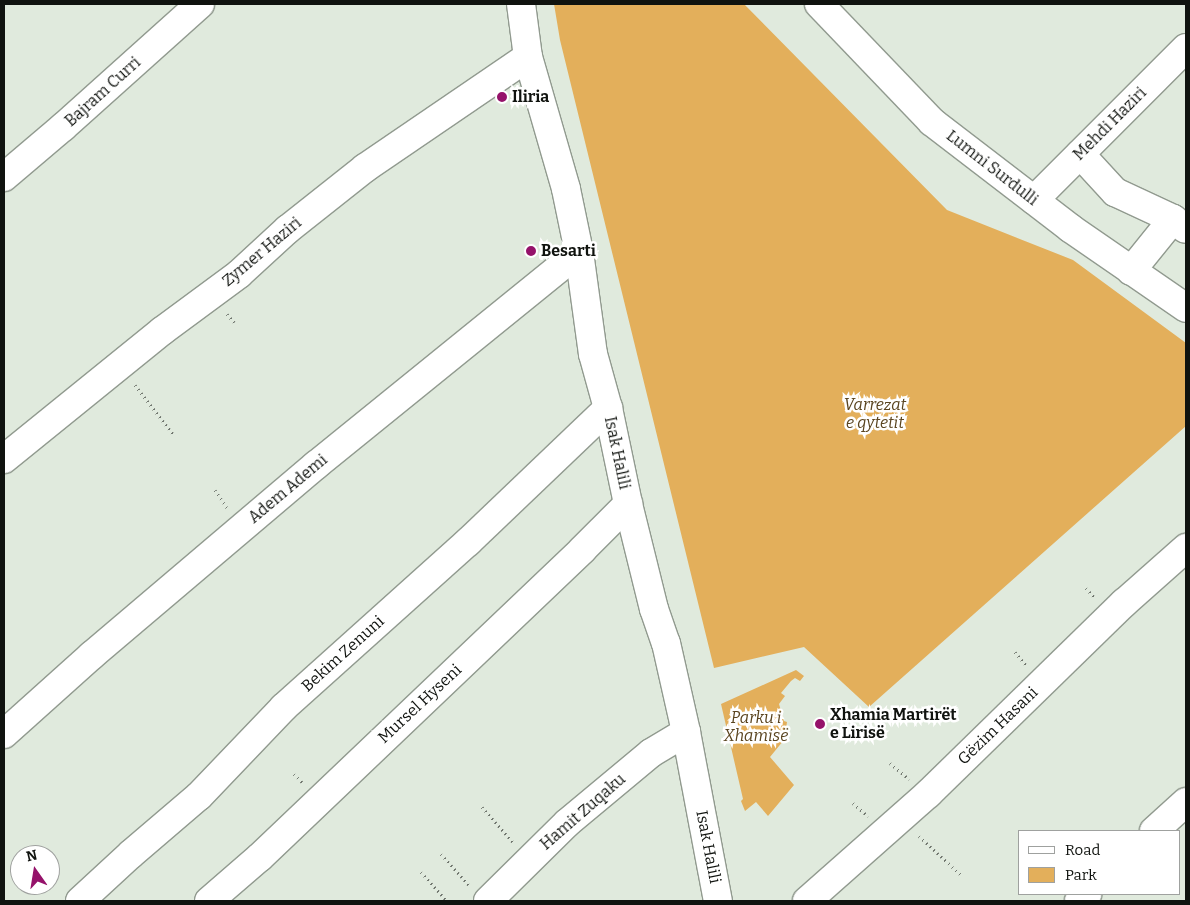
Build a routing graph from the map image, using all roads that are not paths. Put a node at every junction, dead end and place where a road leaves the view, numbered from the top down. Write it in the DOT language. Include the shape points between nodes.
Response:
graph roads {
  1 [pos="200,4"];
  2 [pos="521,4"];
  3 [pos="819,4"];
  4 [pos="1186,48"];
  5 [pos="528,57"];
  6 [pos="1080,154"];
  7 [pos="4,177"];
  8 [pos="1034,200"];
  9 [pos="1180,224"];
  10 [pos="579,252"];
  11 [pos="1131,271"];
  12 [pos="1186,308"];
  13 [pos="608,408"];
  14 [pos="4,459"];
  15 [pos="628,504"];
  16 [pos="1186,548"];
  17 [pos="686,732"];
  18 [pos="4,734"];
  19 [pos="1186,802"];
  20 [pos="1155,830"];
  21 [pos="480,895"];
  22 [pos="712,897"];
  23 [pos="80,901"];
  24 [pos="209,901"];
  25 [pos="807,901"];
  1 -- 7 [label="street, Bajram Curri"];
  2 -- 5 [label="street, Isak Halili"];
  3 -- 8 [label="street, Lumni Surdulli" via="932,122"];
  4 -- 6 [label="street, Mehdi Haziri"];
  5 -- 10 [label="street, Isak Halili" via="566,190"];
  5 -- 14 [label="street, Zymer Haziri" via="365,168 239,274"];
  6 -- 8 [label="street, Mehdi Haziri"];
  6 -- 9 [label="street" via="1115,192"];
  8 -- 11 [label="street, Lumni Surdulli"];
  9 -- 11 [label="street"];
  10 -- 13 [label="street, Isak Halili" via="593,354"];
  10 -- 18 [label="street, Adem Ademi" via="301,478"];
  11 -- 12 [label="street, Lumni Surdulli"];
  13 -- 15 [label="street, Isak Halili"];
  13 -- 23 [label="street, Bekim Zenuni" via="468,542 284,707 200,796"];
  15 -- 17 [label="street, Isak Halili" via="666,643"];
  15 -- 24 [label="street, Mursel Hyseni" via="260,857"];
  16 -- 25 [label="street, Gëzim Hasani" via="900,819"];
  17 -- 21 [label="street, Hamit Zuqaku" via="651,753 567,823 529,860"];
  17 -- 22 [label="street, Isak Halili"];
  19 -- 20 [label="street"];
}
